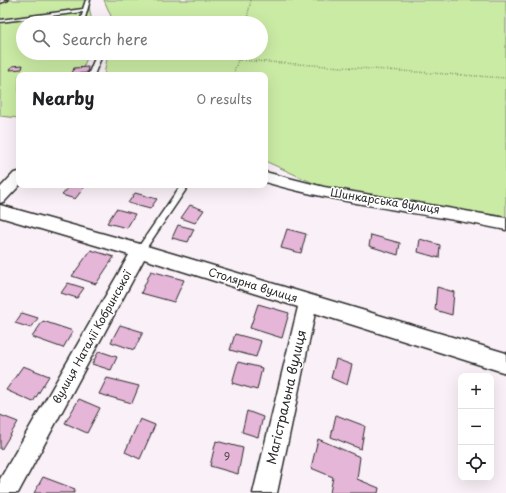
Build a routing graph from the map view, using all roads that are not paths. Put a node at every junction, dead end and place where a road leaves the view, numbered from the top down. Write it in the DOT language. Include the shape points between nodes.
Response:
graph roads {
  1 [pos="0,0"];
  2 [pos="4,0"];
  3 [pos="88,0"];
  4 [pos="85,10"];
  5 [pos="39,16"];
  6 [pos="84,16"];
  7 [pos="16,19"];
  8 [pos="0,21"];
  9 [pos="97,60"];
  10 [pos="92,72"];
  11 [pos="268,177"];
  12 [pos="16,180"];
  13 [pos="183,188"];
  14 [pos="0,197"];
  15 [pos="0,211"];
  16 [pos="506,224"];
  17 [pos="140,250"];
  18 [pos="308,302"];
  19 [pos="506,363"];
  20 [pos="4,493"];
  21 [pos="265,493"];
  1 -- 2 [label="street"];
  3 -- 4 [label="lane"];
  4 -- 5 [label="lane"];
  4 -- 6 [label="lane"];
  7 -- 8 [label="lane"];
  9 -- 10 [label="lane"];
  11 -- 16 [label="street, Шинкарська вулиця" via="328,192 440,210"];
  12 -- 14 [label="street"];
  13 -- 17 [label="lane, вулиця Наталії Кобринської"];
  15 -- 17 [label="street, Столярна вулиця"];
  17 -- 18 [label="street, Столярна вулиця"];
  17 -- 20 [label="street, вулиця Наталії Кобринської"];
  18 -- 19 [label="street, Столярна вулиця"];
  18 -- 21 [label="street, Магістральна вулиця"];
}
